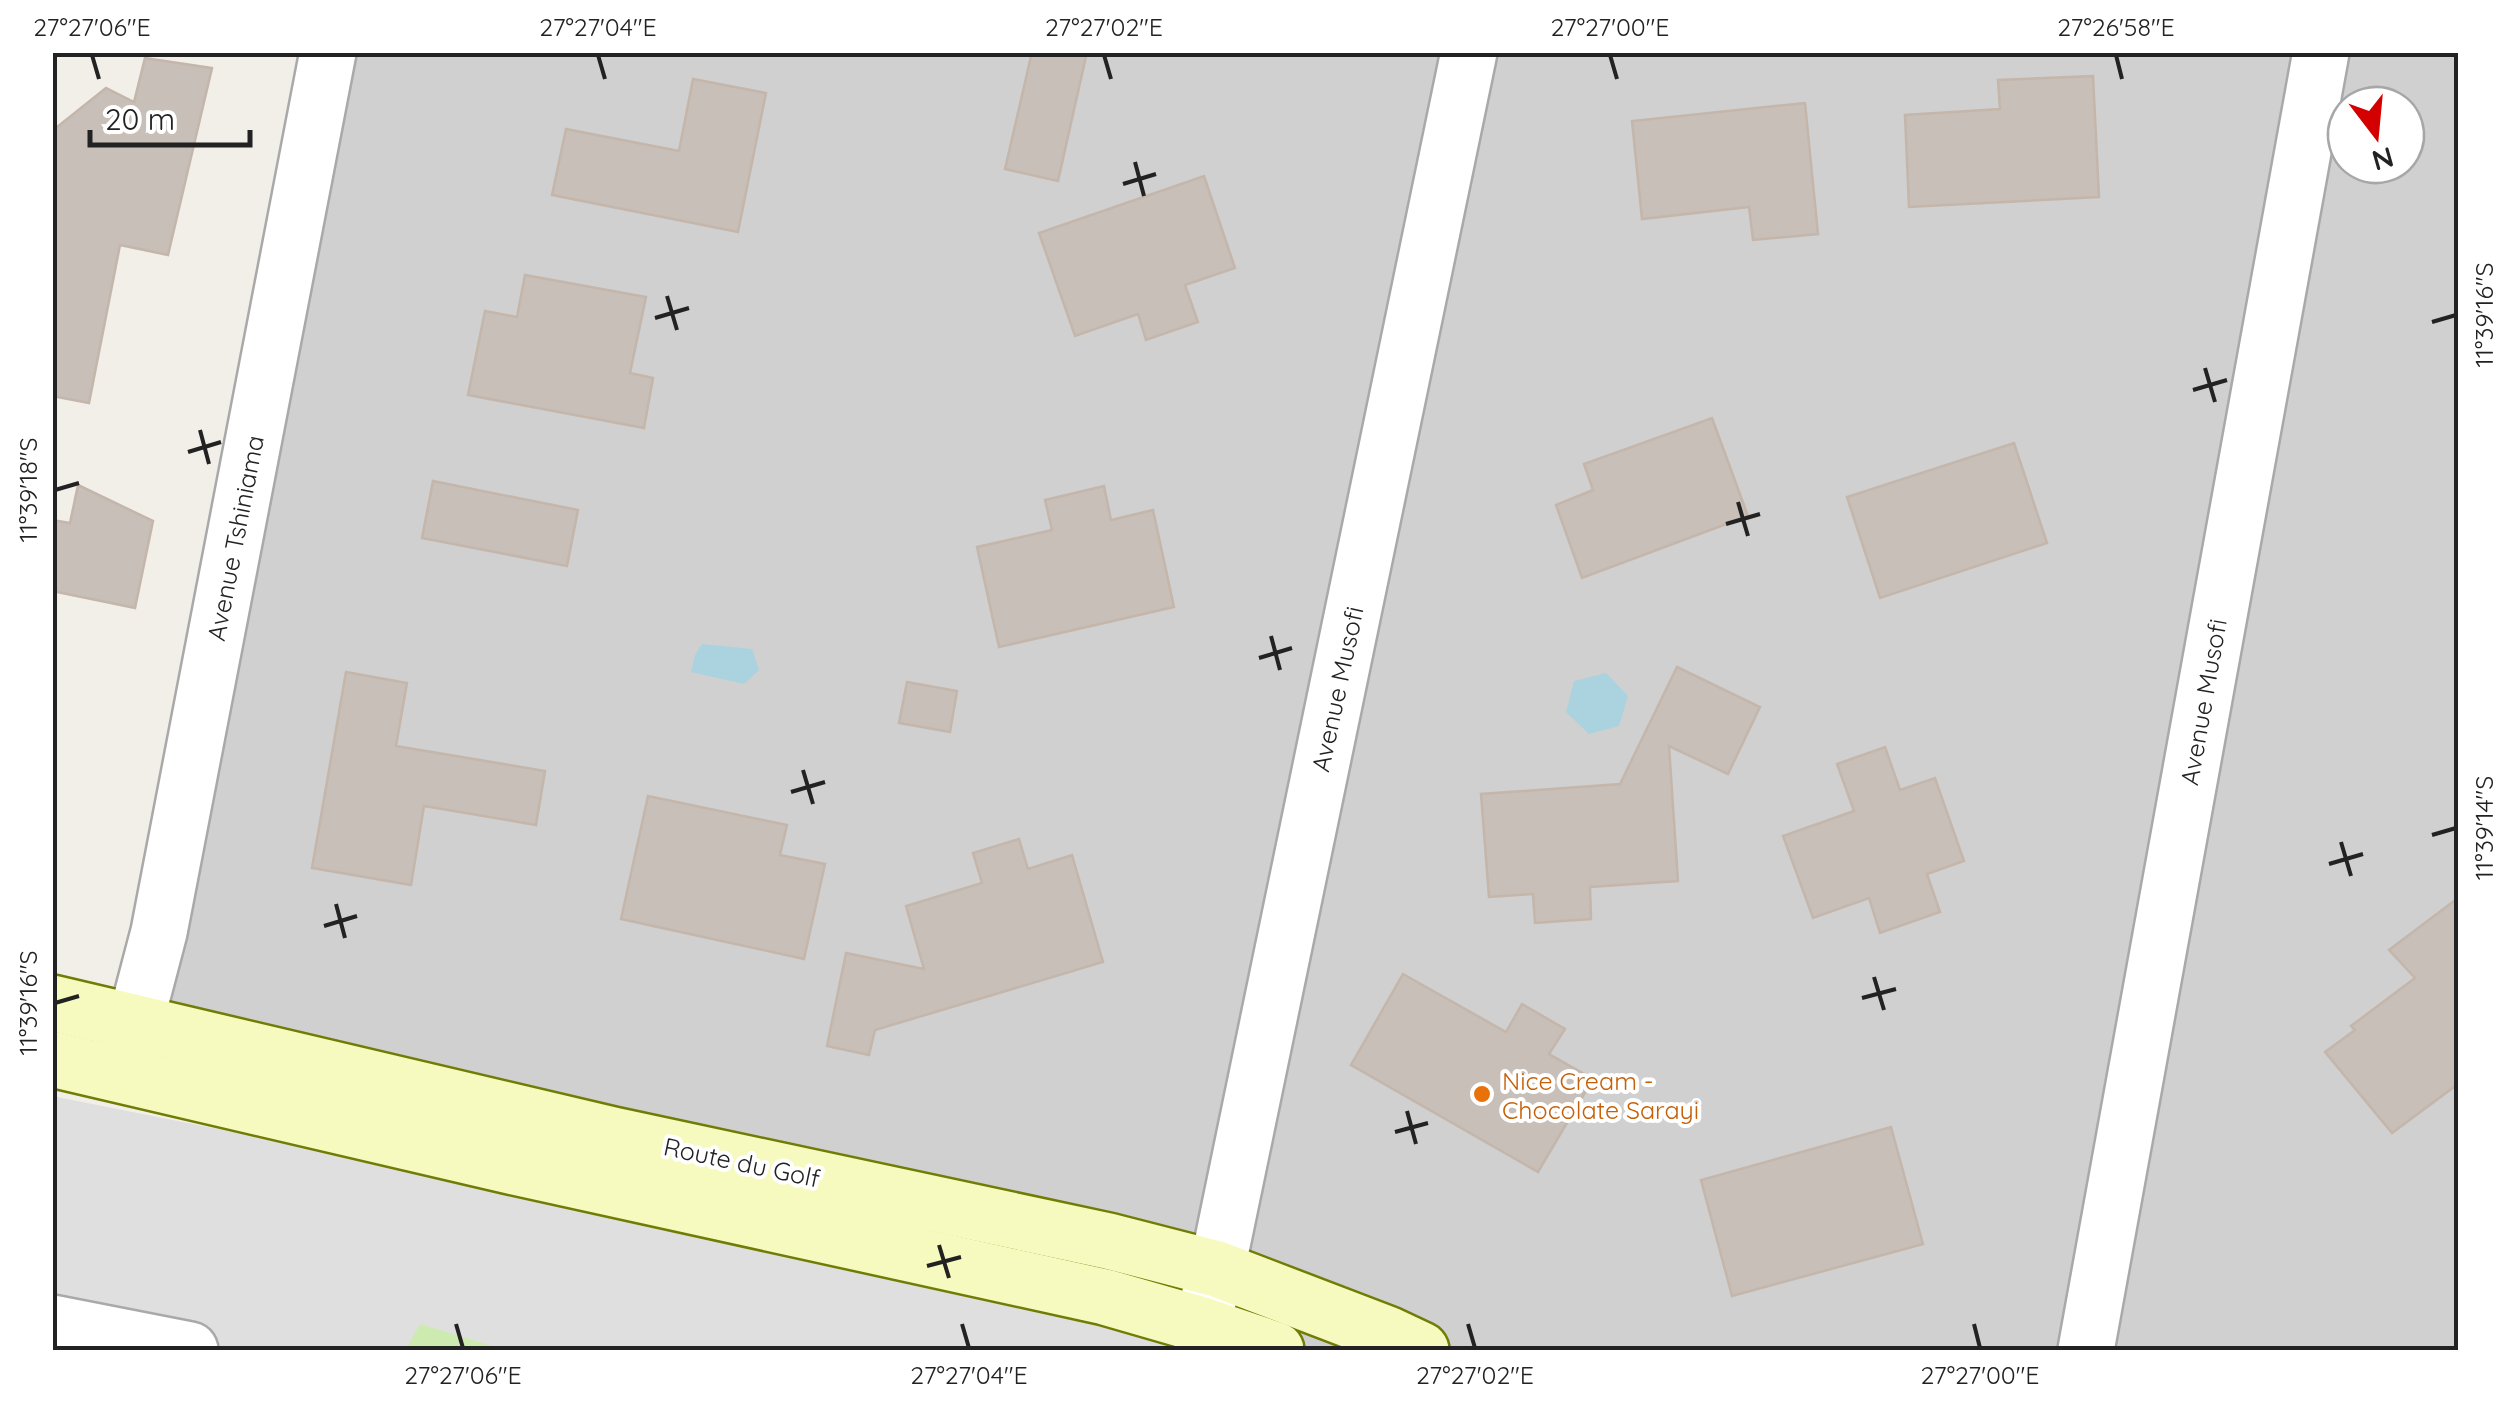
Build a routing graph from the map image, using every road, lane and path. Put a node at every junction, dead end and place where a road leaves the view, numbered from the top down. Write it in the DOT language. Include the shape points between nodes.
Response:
graph roads {
  1 [pos="328,52"];
  2 [pos="1469,52"];
  3 [pos="2321,52"];
  4 [pos="52,1003"];
  5 [pos="137,1022"];
  6 [pos="52,1059"];
  7 [pos="121,1074"];
  8 [pos="1218,1269"];
  9 [pos="52,1323"];
  10 [pos="1202,1325"];
  11 [pos="190,1350"];
  12 [pos="1276,1350"];
  13 [pos="1422,1350"];
  14 [pos="2086,1350"];
  1 -- 5 [label="street, Avenue Tshiniama"];
  2 -- 8 [label="street, Avenue Musofi"];
  3 -- 14 [label="street, Avenue Musofi"];
  4 -- 5 [label="main road, Route du Golf"];
  5 -- 7 [label="street, Avenue Tshiniama"];
  5 -- 8 [label="main road, Route du Golf"];
  6 -- 7 [label="main road"];
  7 -- 10 [label="main road"];
  8 -- 10 [label="street, Avenue Musofi"];
  8 -- 13 [label="main road, Route du Golf"];
  9 -- 11 [label="street"];
  10 -- 12 [label="main road"];
}
